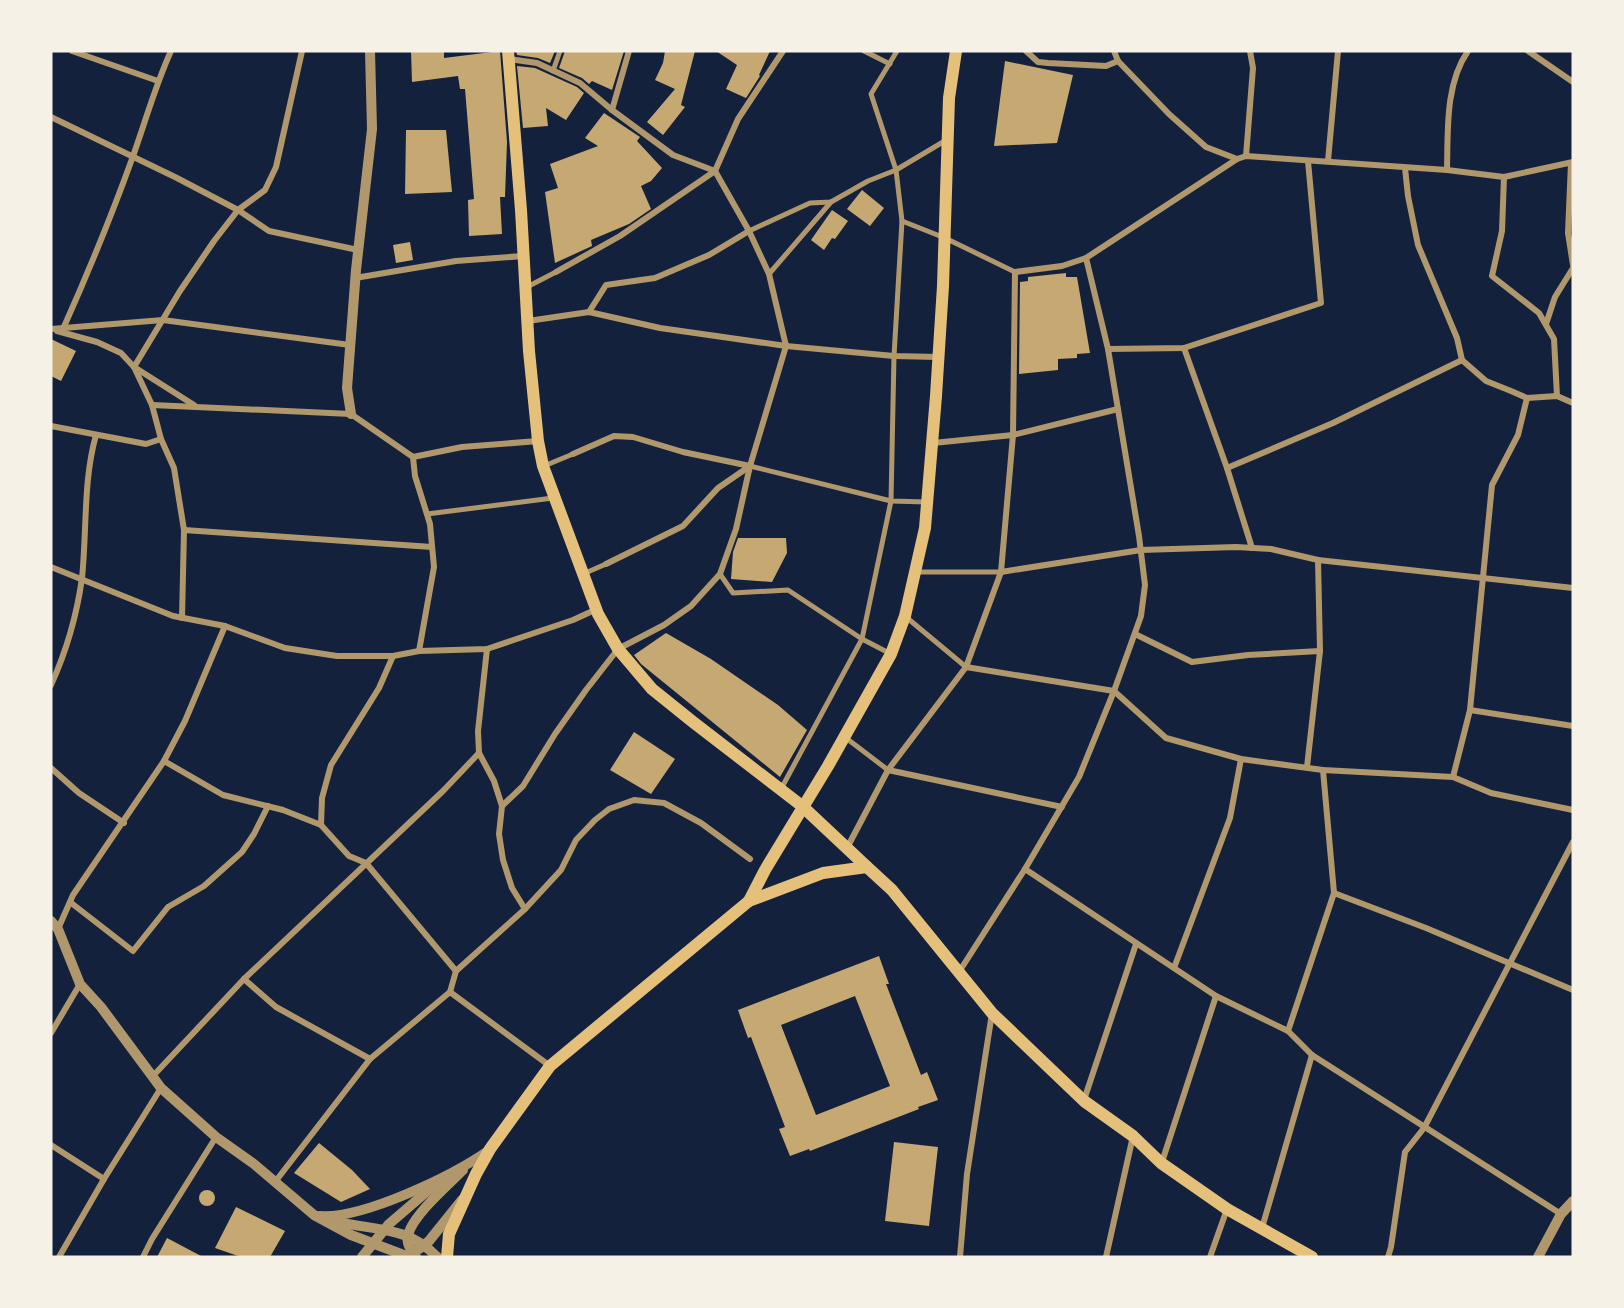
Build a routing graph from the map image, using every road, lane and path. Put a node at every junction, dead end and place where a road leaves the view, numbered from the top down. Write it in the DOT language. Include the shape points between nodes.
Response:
graph roads {
  1 [pos="72,51"];
  2 [pos="171,51"];
  3 [pos="302,51"];
  4 [pos="370,51"];
  5 [pos="560,51"];
  6 [pos="629,51"];
  7 [pos="783,51"];
  8 [pos="864,51"];
  9 [pos="897,51"];
  10 [pos="956,51"];
  11 [pos="1026,51"];
  12 [pos="1114,51"];
  13 [pos="1250,51"];
  14 [pos="1338,51"];
  15 [pos="1468,51"];
  16 [pos="1528,51"];
  17 [pos="508,55"];
  18 [pos="1118,61"];
  19 [pos="890,64"];
  20 [pos="553,70"];
  21 [pos="158,81"];
  22 [pos="1573,82"];
  23 [pos="612,110"];
  24 [pos="51,117"];
  25 [pos="948,139"];
  26 [pos="1246,156"];
  27 [pos="133,157"];
  28 [pos="1237,159"];
  29 [pos="1308,161"];
  30 [pos="1328,161"];
  31 [pos="1572,162"];
  32 [pos="1405,168"];
  33 [pos="896,170"];
  34 [pos="1447,170"];
  35 [pos="715,171"];
  36 [pos="1504,177"];
  37 [pos="831,202"];
  38 [pos="238,210"];
  39 [pos="902,221"];
  40 [pos="749,231"];
  41 [pos="945,238"];
  42 [pos="358,250"];
  43 [pos="523,256"];
  44 [pos="1086,258"];
  45 [pos="1573,266"];
  46 [pos="556,272"];
  47 [pos="1015,272"];
  48 [pos="769,274"];
  49 [pos="355,278"];
  50 [pos="525,288"];
  51 [pos="590,312"];
  52 [pos="163,320"];
  53 [pos="528,321"];
  54 [pos="1546,324"];
  55 [pos="51,329"];
  56 [pos="63,329"];
  57 [pos="350,345"];
  58 [pos="786,346"];
  59 [pos="1184,348"];
  60 [pos="1108,350"];
  61 [pos="894,356"];
  62 [pos="938,357"];
  63 [pos="1462,360"];
  64 [pos="134,367"];
  65 [pos="1557,396"];
  66 [pos="1527,398"];
  67 [pos="1573,403"];
  68 [pos="152,405"];
  69 [pos="196,406"];
  70 [pos="1118,409"];
  71 [pos="351,414"];
  72 [pos="51,426"];
  73 [pos="96,435"];
  74 [pos="1013,435"];
  75 [pos="161,439"];
  76 [pos="538,441"];
  77 [pos="932,443"];
  78 [pos="573,454"];
  79 [pos="413,457"];
  80 [pos="750,465"];
  81 [pos="543,466"];
  82 [pos="1227,468"];
  83 [pos="554,498"];
  84 [pos="891,501"];
  85 [pos="927,502"];
  86 [pos="427,514"];
  87 [pos="184,530"];
  88 [pos="432,547"];
  89 [pos="1252,548"];
  90 [pos="1141,550"];
  91 [pos="1318,560"];
  92 [pos="606,564"];
  93 [pos="51,567"];
  94 [pos="915,572"];
  95 [pos="1001,572"];
  96 [pos="583,574"];
  97 [pos="720,574"];
  98 [pos="1483,578"];
  99 [pos="81,579"];
  100 [pos="1573,588"];
  101 [pos="597,609"];
  102 [pos="905,616"];
  103 [pos="182,618"];
  104 [pos="225,627"];
  105 [pos="1135,634"];
  106 [pos="862,639"];
  107 [pos="487,649"];
  108 [pos="618,649"];
  109 [pos="420,651"];
  110 [pos="1320,651"];
  111 [pos="891,654"];
  112 [pos="393,656"];
  113 [pos="966,667"];
  114 [pos="51,685"];
  115 [pos="1114,691"];
  116 [pos="1470,710"];
  117 [pos="1573,726"];
  118 [pos="844,737"];
  119 [pos="479,753"];
  120 [pos="1241,759"];
  121 [pos="164,761"];
  122 [pos="1308,766"];
  123 [pos="51,768"];
  124 [pos="888,770"];
  125 [pos="1323,770"];
  126 [pos="1453,777"];
  127 [pos="781,789"];
  128 [pos="268,806"];
  129 [pos="502,806"];
  130 [pos="802,806"];
  131 [pos="1062,807"];
  132 [pos="1573,810"];
  133 [pos="124,823"];
  134 [pos="321,825"];
  135 [pos="1573,842"];
  136 [pos="847,848"];
  137 [pos="750,859"];
  138 [pos="366,863"];
  139 [pos="867,867"];
  140 [pos="1025,870"];
  141 [pos="1334,893"];
  142 [pos="749,901"];
  143 [pos="70,902"];
  144 [pos="525,909"];
  145 [pos="54,925"];
  146 [pos="1136,944"];
  147 [pos="1511,963"];
  148 [pos="1174,968"];
  149 [pos="456,971"];
  150 [pos="959,973"];
  151 [pos="244,979"];
  152 [pos="80,984"];
  153 [pos="1573,990"];
  154 [pos="450,992"];
  155 [pos="1216,996"];
  156 [pos="992,1012"];
  157 [pos="1288,1032"];
  158 [pos="51,1033"];
  159 [pos="1312,1055"];
  160 [pos="370,1059"];
  161 [pos="550,1066"];
  162 [pos="152,1077"];
  163 [pos="161,1088"];
  164 [pos="1084,1101"];
  165 [pos="1424,1128"];
  166 [pos="1133,1136"];
  167 [pos="216,1137"];
  168 [pos="51,1145"];
  169 [pos="490,1149"];
  170 [pos="1161,1163"];
  171 [pos="470,1164"];
  172 [pos="447,1174"];
  173 [pos="104,1179"];
  174 [pos="275,1182"];
  175 [pos="466,1195"];
  176 [pos="1573,1201"];
  177 [pos="1227,1209"];
  178 [pos="1561,1214"];
  179 [pos="314,1215"];
  180 [pos="1262,1228"];
  181 [pos="385,1230"];
  182 [pos="408,1235"];
  183 [pos="373,1243"];
  184 [pos="426,1243"];
  185 [pos="412,1256"];
  186 [pos="59,1257"];
  187 [pos="143,1257"];
  188 [pos="362,1257"];
  189 [pos="437,1257"];
  190 [pos="447,1257"];
  191 [pos="960,1257"];
  192 [pos="1106,1257"];
  193 [pos="1210,1257"];
  194 [pos="1312,1257"];
  195 [pos="1388,1257"];
  196 [pos="1538,1257"];
  1 -- 21 [label="street"];
  2 -- 21 [label="street"];
  3 -- 38 [label="street" via="276,167 265,190"];
  4 -- 42 [label="street" via="372,129"];
  5 -- 20 [label="street"];
  6 -- 23 [label="street"];
  7 -- 35 [label="street" via="738,119"];
  8 -- 19 [label="street"];
  9 -- 19 [label="street"];
  10 -- 25 [label="main road"];
  11 -- 18 [label="street" via="1038,62 1106,66"];
  12 -- 18 [label="street"];
  13 -- 26 [label="street" via="1253,68"];
  14 -- 30 [label="street"];
  15 -- 34 [label="street" via="1459,65 1449,111"];
  16 -- 22 [label="street"];
  17 -- 20 [label="street"];
  17 -- 43 [label="main road"];
  18 -- 28 [label="street" via="1206,147"];
  19 -- 33 [label="street" via="871,94"];
  20 -- 23 [label="street" via="580,83"];
  21 -- 27 [label="street"];
  23 -- 35 [label="street" via="673,155"];
  24 -- 27 [label="street"];
  25 -- 33 [label="street"];
  25 -- 41 [label="main road"];
  26 -- 28 [label="street"];
  26 -- 29 [label="street"];
  27 -- 38 [label="street"];
  27 -- 56 [label="street"];
  28 -- 44 [label="street"];
  29 -- 30 [label="street"];
  29 -- 59 [label="street" via="1321,303"];
  30 -- 32 [label="street"];
  31 -- 36 [label="street"];
  31 -- 45 [label="street" via="1568,232"];
  32 -- 34 [label="street"];
  32 -- 63 [label="street" via="1418,245 1457,338"];
  33 -- 37 [label="street"];
  33 -- 39 [label="street"];
  34 -- 36 [label="street"];
  35 -- 40 [label="street"];
  35 -- 46 [label="street" via="620,236"];
  36 -- 54 [label="street" via="1502,231 1492,276 1539,313"];
  37 -- 40 [label="street" via="810,203"];
  37 -- 48 [label="street"];
  38 -- 42 [label="street" via="269,231"];
  38 -- 52 [label="street"];
  39 -- 41 [label="street"];
  39 -- 61 [label="street"];
  40 -- 48 [label="street"];
  40 -- 51 [label="street" via="709,255 655,278 606,285"];
  41 -- 47 [label="street"];
  41 -- 62 [label="main road"];
  42 -- 49 [label="street"];
  43 -- 49 [label="street" via="456,261"];
  43 -- 50 [label="main road"];
  44 -- 47 [label="street" via="1062,266"];
  44 -- 60 [label="street"];
  45 -- 54 [label="street" via="1555,297"];
  46 -- 50 [label="street"];
  47 -- 74 [label="street"];
  48 -- 58 [label="street"];
  49 -- 57 [label="street"];
  50 -- 53 [label="main road"];
  51 -- 53 [label="street"];
  51 -- 58 [label="street" via="660,328"];
  52 -- 56 [label="street"];
  52 -- 57 [label="street"];
  52 -- 64 [label="street"];
  53 -- 76 [label="main road"];
  54 -- 65 [label="street" via="1554,339"];
  55 -- 56 [label="street"];
  55 -- 64 [label="street" via="97,342 121,353"];
  57 -- 71 [label="street" via="347,388"];
  58 -- 61 [label="street"];
  58 -- 80 [label="street"];
  59 -- 60 [label="street"];
  59 -- 82 [label="street"];
  60 -- 70 [label="street"];
  61 -- 62 [label="street"];
  61 -- 84 [label="street"];
  62 -- 77 [label="main road"];
  63 -- 66 [label="street" via="1486,381"];
  63 -- 82 [label="street" via="1333,423"];
  64 -- 68 [label="street"];
  64 -- 69 [label="street"];
  65 -- 66 [label="street"];
  65 -- 67 [label="street"];
  66 -- 98 [label="street" via="1518,435 1492,485"];
  68 -- 69 [label="street"];
  68 -- 75 [label="street"];
  69 -- 71 [label="street"];
  70 -- 74 [label="street"];
  70 -- 90 [label="street"];
  71 -- 79 [label="street"];
  72 -- 73 [label="street"];
  73 -- 75 [label="street" via="146,444"];
  73 -- 99 [label="street" via="87,484"];
  74 -- 77 [label="street"];
  74 -- 95 [label="street"];
  75 -- 87 [label="street" via="174,468"];
  76 -- 79 [label="street" via="462,447"];
  76 -- 81 [label="main road"];
  77 -- 85 [label="main road"];
  78 -- 80 [label="street" via="614,436 633,437"];
  78 -- 81 [label="street"];
  79 -- 86 [label="street"];
  80 -- 84 [label="street"];
  80 -- 92 [label="street" via="718,488 683,526"];
  80 -- 97 [label="street" via="736,530"];
  81 -- 83 [label="main road"];
  82 -- 89 [label="street"];
  83 -- 86 [label="street"];
  83 -- 96 [label="main road"];
  84 -- 85 [label="street"];
  84 -- 106 [label="street"];
  85 -- 94 [label="main road"];
  86 -- 88 [label="street"];
  87 -- 88 [label="street"];
  87 -- 103 [label="street"];
  88 -- 109 [label="street" via="434,567"];
  89 -- 90 [label="street"];
  89 -- 91 [label="street"];
  90 -- 95 [label="street"];
  90 -- 105 [label="street" via="1145,585"];
  91 -- 98 [label="street"];
  91 -- 110 [label="street"];
  92 -- 96 [label="street"];
  93 -- 99 [label="street"];
  94 -- 95 [label="street"];
  94 -- 102 [label="main road"];
  95 -- 113 [label="street"];
  96 -- 101 [label="main road"];
  97 -- 106 [label="street" via="733,593 788,590"];
  97 -- 108 [label="street" via="691,606"];
  98 -- 100 [label="street"];
  98 -- 116 [label="street"];
  99 -- 103 [label="street"];
  99 -- 114 [label="street" via="71,628"];
  101 -- 107 [label="street"];
  101 -- 108 [label="main road"];
  102 -- 111 [label="main road"];
  102 -- 113 [label="street"];
  103 -- 104 [label="street"];
  104 -- 112 [label="street" via="285,648 337,656"];
  104 -- 121 [label="street"];
  105 -- 110 [label="street" via="1192,662"];
  105 -- 115 [label="street"];
  106 -- 111 [label="street"];
  106 -- 127 [label="street"];
  107 -- 109 [label="street"];
  107 -- 119 [label="street"];
  108 -- 127 [label="main road" via="652,688"];
  108 -- 129 [label="street" via="561,725 523,786"];
  109 -- 112 [label="street"];
  110 -- 122 [label="street"];
  111 -- 118 [label="main road"];
  112 -- 134 [label="street" via="379,688 331,765 322,798"];
  113 -- 115 [label="street"];
  113 -- 124 [label="street"];
  115 -- 120 [label="street" via="1166,738"];
  115 -- 131 [label="street" via="1079,777"];
  116 -- 117 [label="street"];
  116 -- 126 [label="street"];
  118 -- 124 [label="street"];
  118 -- 130 [label="main road"];
  119 -- 129 [label="street"];
  119 -- 138 [label="street"];
  120 -- 122 [label="street"];
  120 -- 148 [label="street" via="1230,818"];
  121 -- 128 [label="street" via="223,795"];
  121 -- 133 [label="street"];
  122 -- 125 [label="street"];
  123 -- 133 [label="street"];
  124 -- 131 [label="street"];
  124 -- 136 [label="street"];
  125 -- 126 [label="street"];
  125 -- 141 [label="street"];
  126 -- 132 [label="street" via="1491,793"];
  127 -- 130 [label="main road"];
  128 -- 134 [label="street"];
  128 -- 143 [label="street" via="242,852 204,886 168,907 133,951"];
  129 -- 144 [label="street" via="499,834 504,860 512,888"];
  130 -- 136 [label="main road"];
  130 -- 142 [label="main road"];
  131 -- 140 [label="street"];
  133 -- 143 [label="street"];
  134 -- 138 [label="street" via="349,856"];
  135 -- 147 [label="street"];
  136 -- 139 [label="main road"];
  137 -- 144 [label="street" via="664,803 634,800 609,809 594,820 576,840 561,870"];
  138 -- 149 [label="street"];
  138 -- 151 [label="street"];
  139 -- 142 [label="main road" via="823,873"];
  139 -- 150 [label="main road" via="892,890"];
  140 -- 146 [label="street"];
  140 -- 150 [label="street"];
  141 -- 147 [label="street"];
  141 -- 157 [label="street"];
  142 -- 161 [label="main road"];
  143 -- 145 [label="street"];
  144 -- 149 [label="street"];
  145 -- 152 [label="street"];
  146 -- 148 [label="street"];
  146 -- 164 [label="street"];
  147 -- 153 [label="street"];
  147 -- 165 [label="street"];
  148 -- 155 [label="street"];
  149 -- 154 [label="street"];
  150 -- 156 [label="main road"];
  151 -- 160 [label="street" via="276,1007"];
  151 -- 162 [label="street"];
  152 -- 158 [label="street"];
  152 -- 162 [label="street"];
  154 -- 160 [label="street"];
  154 -- 161 [label="street"];
  155 -- 157 [label="street"];
  155 -- 170 [label="street"];
  156 -- 164 [label="main road"];
  156 -- 191 [label="street"];
  157 -- 159 [label="street"];
  159 -- 165 [label="street"];
  159 -- 180 [label="street"];
  160 -- 174 [label="street"];
  161 -- 169 [label="main road"];
  162 -- 163 [label="street"];
  163 -- 167 [label="street"];
  163 -- 173 [label="street"];
  164 -- 166 [label="main road"];
  165 -- 178 [label="street"];
  165 -- 195 [label="street" via="1405,1152"];
  166 -- 170 [label="main road"];
  166 -- 192 [label="street"];
  167 -- 174 [label="street"];
  167 -- 187 [label="street"];
  168 -- 173 [label="street"];
  169 -- 171 [label="street"];
  169 -- 175 [label="main road"];
  170 -- 177 [label="main road"];
  171 -- 172 [label="street"];
  171 -- 182 [label="street" via="435,1198"];
  172 -- 179 [label="street" via="354,1213"];
  172 -- 181 [label="street"];
  173 -- 186 [label="street"];
  174 -- 179 [label="street"];
  175 -- 184 [label="street"];
  175 -- 190 [label="main road" via="449,1234"];
  176 -- 178 [label="street"];
  177 -- 180 [label="main road"];
  177 -- 193 [label="street"];
  178 -- 196 [label="street"];
  179 -- 181 [label="street"];
  179 -- 183 [label="street"];
  180 -- 194 [label="main road"];
  181 -- 182 [label="street"];
  181 -- 183 [label="street"];
  182 -- 184 [label="street"];
  182 -- 185 [label="street"];
  183 -- 185 [label="street"];
  183 -- 188 [label="street"];
  184 -- 185 [label="street"];
  184 -- 189 [label="street"];
}
